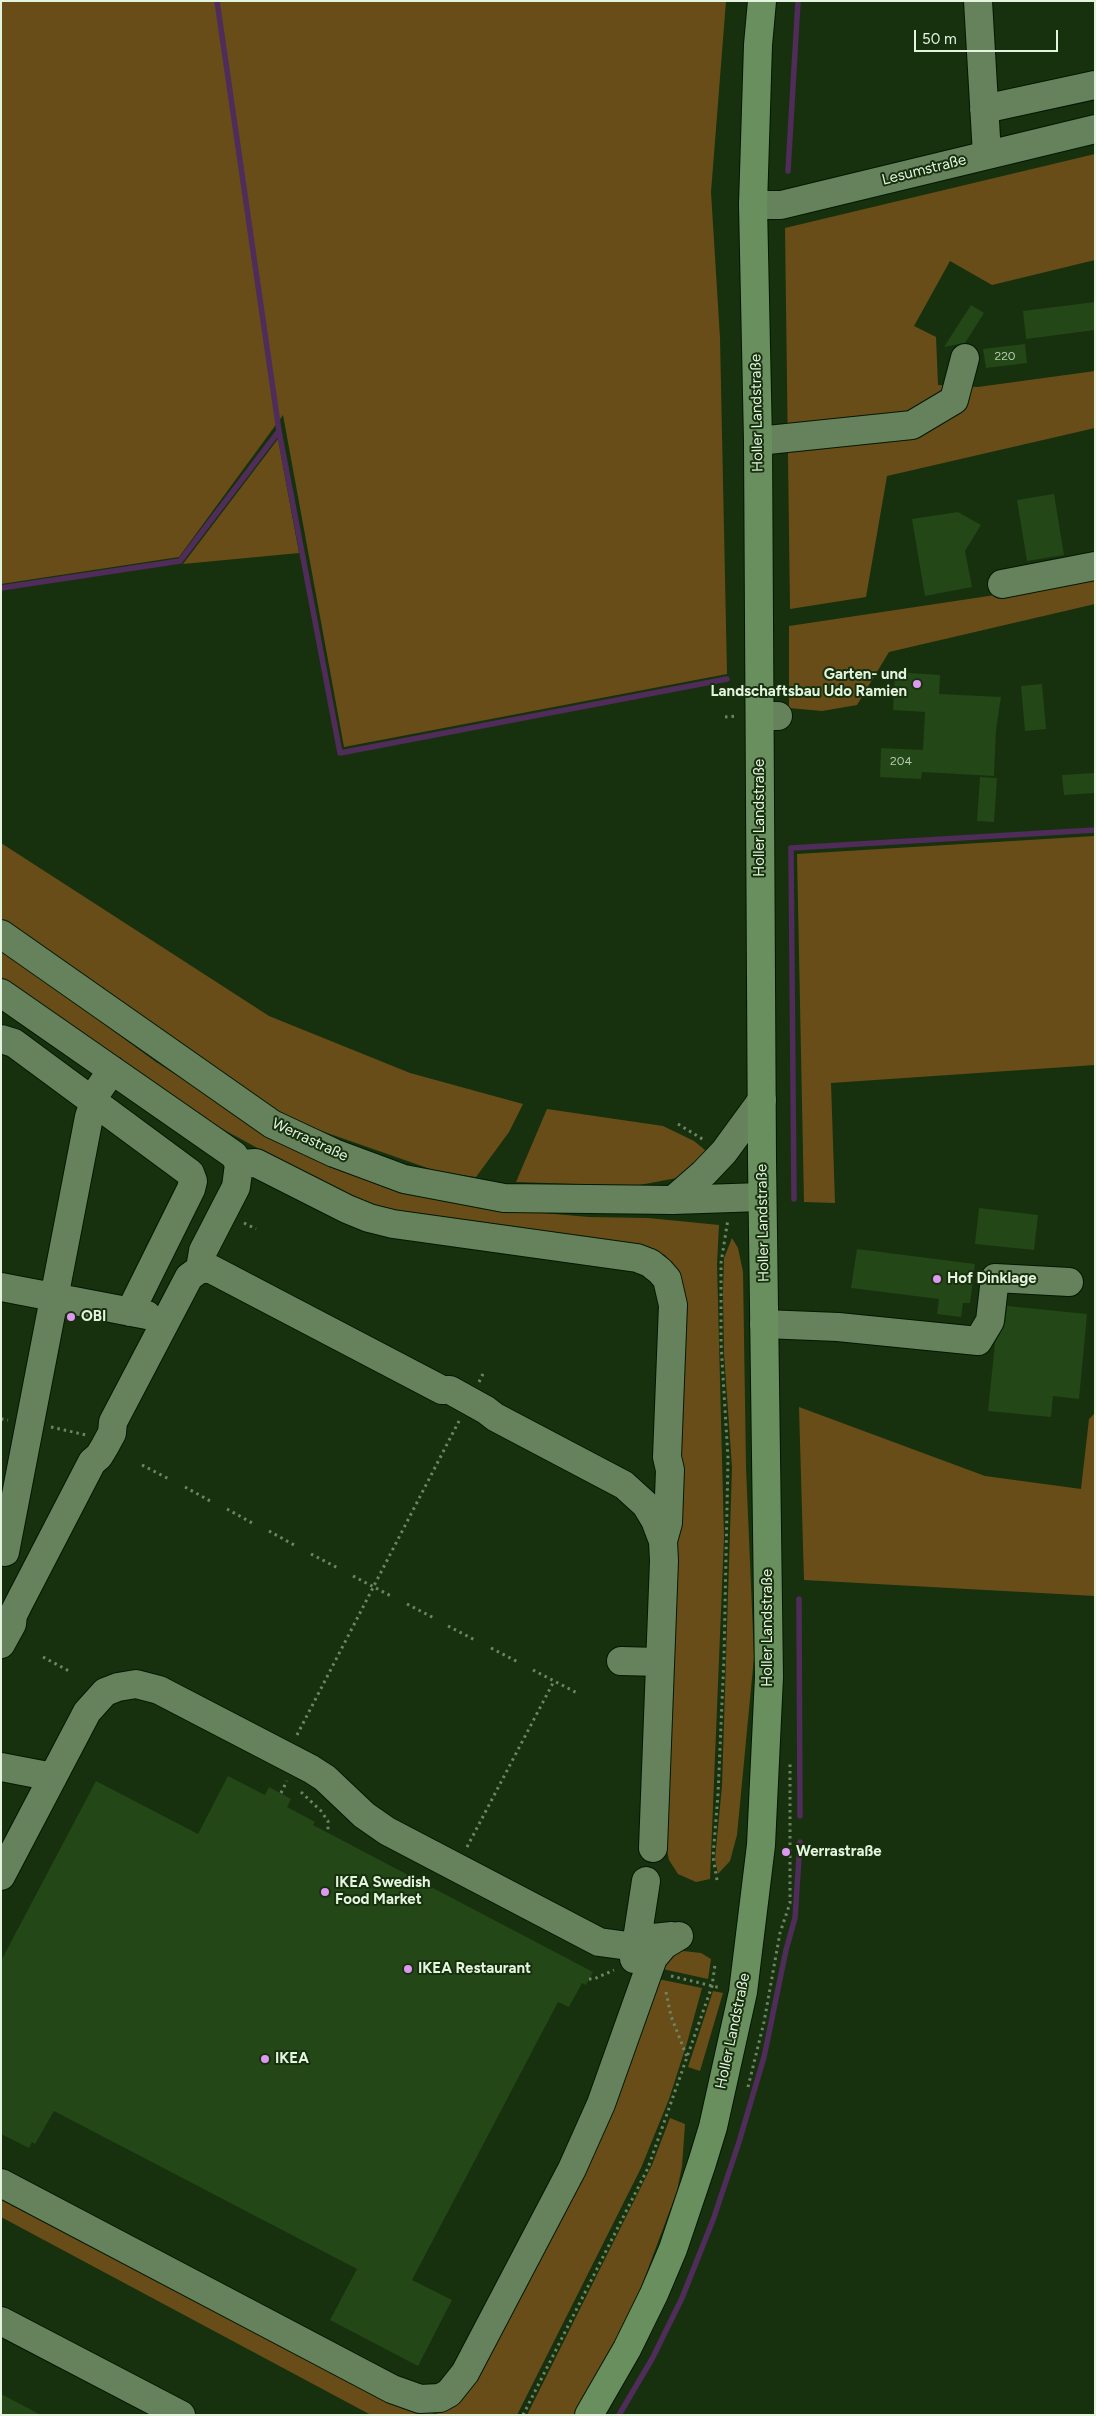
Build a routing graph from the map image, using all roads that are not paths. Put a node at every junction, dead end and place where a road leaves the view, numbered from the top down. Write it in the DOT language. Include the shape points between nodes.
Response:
graph roads {
  1 [pos="762,1"];
  2 [pos="978,1"];
  3 [pos="1095,85"];
  4 [pos="984,109"];
  5 [pos="1095,129"];
  6 [pos="987,155"];
  7 [pos="753,205"];
  8 [pos="964,358"];
  9 [pos="758,441"];
  10 [pos="1095,566"];
  11 [pos="1002,584"];
  12 [pos="1,934"];
  13 [pos="1,992"];
  14 [pos="1,1039"];
  15 [pos="112,1070"];
  16 [pos="762,1100"];
  17 [pos="94,1102"];
  18 [pos="239,1164"];
  19 [pos="762,1197"];
  20 [pos="673,1200"];
  21 [pos="200,1269"];
  22 [pos="1069,1282"];
  23 [pos="1,1287"];
  24 [pos="54,1297"];
  25 [pos="130,1312"];
  26 [pos="168,1319"];
  27 [pos="764,1324"];
  28 [pos="667,1457"];
  29 [pos="624,1485"];
  30 [pos="663,1541"];
  31 [pos="5,1552"];
  32 [pos="1,1644"];
  33 [pos="621,1662"];
  34 [pos="659,1662"];
  35 [pos="1,1767"];
  36 [pos="53,1777"];
  37 [pos="653,1848"];
  38 [pos="1,1876"];
  39 [pos="646,1881"];
  40 [pos="629,1956"];
  41 [pos="628,2026"];
  42 [pos="1,2183"];
  43 [pos="1,2321"];
  44 [pos="181,2415"];
  45 [pos="589,2415"];
  1 -- 7 [label="main road, Holler Landstraße"];
  2 -- 4 [label="street"];
  3 -- 4 [label="street"];
  4 -- 6 [label="street"];
  5 -- 6 [label="street, Lesumstraße"];
  6 -- 7 [label="street, Lesumstraße" via="781,205"];
  7 -- 9 [label="main road, Holler Landstraße"];
  8 -- 9 [label="street" via="954,400 912,425"];
  9 -- 16 [label="main road, Holler Landstraße" via="769,716"];
  10 -- 11 [label="street"];
  12 -- 20 [label="street, Werrastraße" via="272,1124 334,1153 404,1179 504,1198"];
  13 -- 15 [label="street"];
  14 -- 17 [label="street" via="14,1043"];
  15 -- 17 [label="street"];
  15 -- 18 [label="street" via="225,1148"];
  16 -- 19 [label="main road, Holler Landstraße"];
  16 -- 20 [label="street" via="724,1152"];
  17 -- 24 [label="street"];
  17 -- 25 [label="street" via="190,1173 193,1181"];
  18 -- 21 [label="street" via="236,1187 203,1251"];
  18 -- 28 [label="street" via="256,1163 347,1209 393,1224 650,1263 667,1280 673,1305"];
  19 -- 20 [label="street, Werrastraße"];
  19 -- 27 [label="main road, Holler Landstraße"];
  21 -- 26 [label="street" via="189,1277"];
  21 -- 29 [label="street" via="211,1269 442,1390 450,1390"];
  22 -- 27 [label="street" via="994,1278 990,1321 978,1341 838,1327"];
  23 -- 24 [label="street"];
  24 -- 25 [label="street"];
  24 -- 31 [label="street"];
  25 -- 26 [label="street"];
  26 -- 32 [label="street" via="113,1422 112,1432 100,1456 92,1462 19,1603"];
  27 -- 45 [label="main road, Holler Landstraße" via="769,1677 761,1845 743,1992 712,2126 673,2249 628,2349"];
  28 -- 29 [label="street" via="653,1477 645,1482"];
  28 -- 30 [label="street" via="670,1470 668,1523"];
  29 -- 30 [label="street" via="646,1505"];
  30 -- 34 [label="street"];
  33 -- 34 [label="street"];
  34 -- 37 [label="street"];
  35 -- 36 [label="street"];
  36 -- 38 [label="street"];
  36 -- 40 [label="street" via="96,1700 118,1686 146,1686 311,1769 387,1831 426,1853"];
  39 -- 40 [label="street"];
  40 -- 41 [label="street"];
  40 -- 41 [label="street" via="653,1938 679,1936 664,1945 653,1958"];
  41 -- 42 [label="street" via="601,2104 572,2169 465,2373 449,2393 440,2398 420,2399 392,2388"];
  43 -- 44 [label="street"];
}
